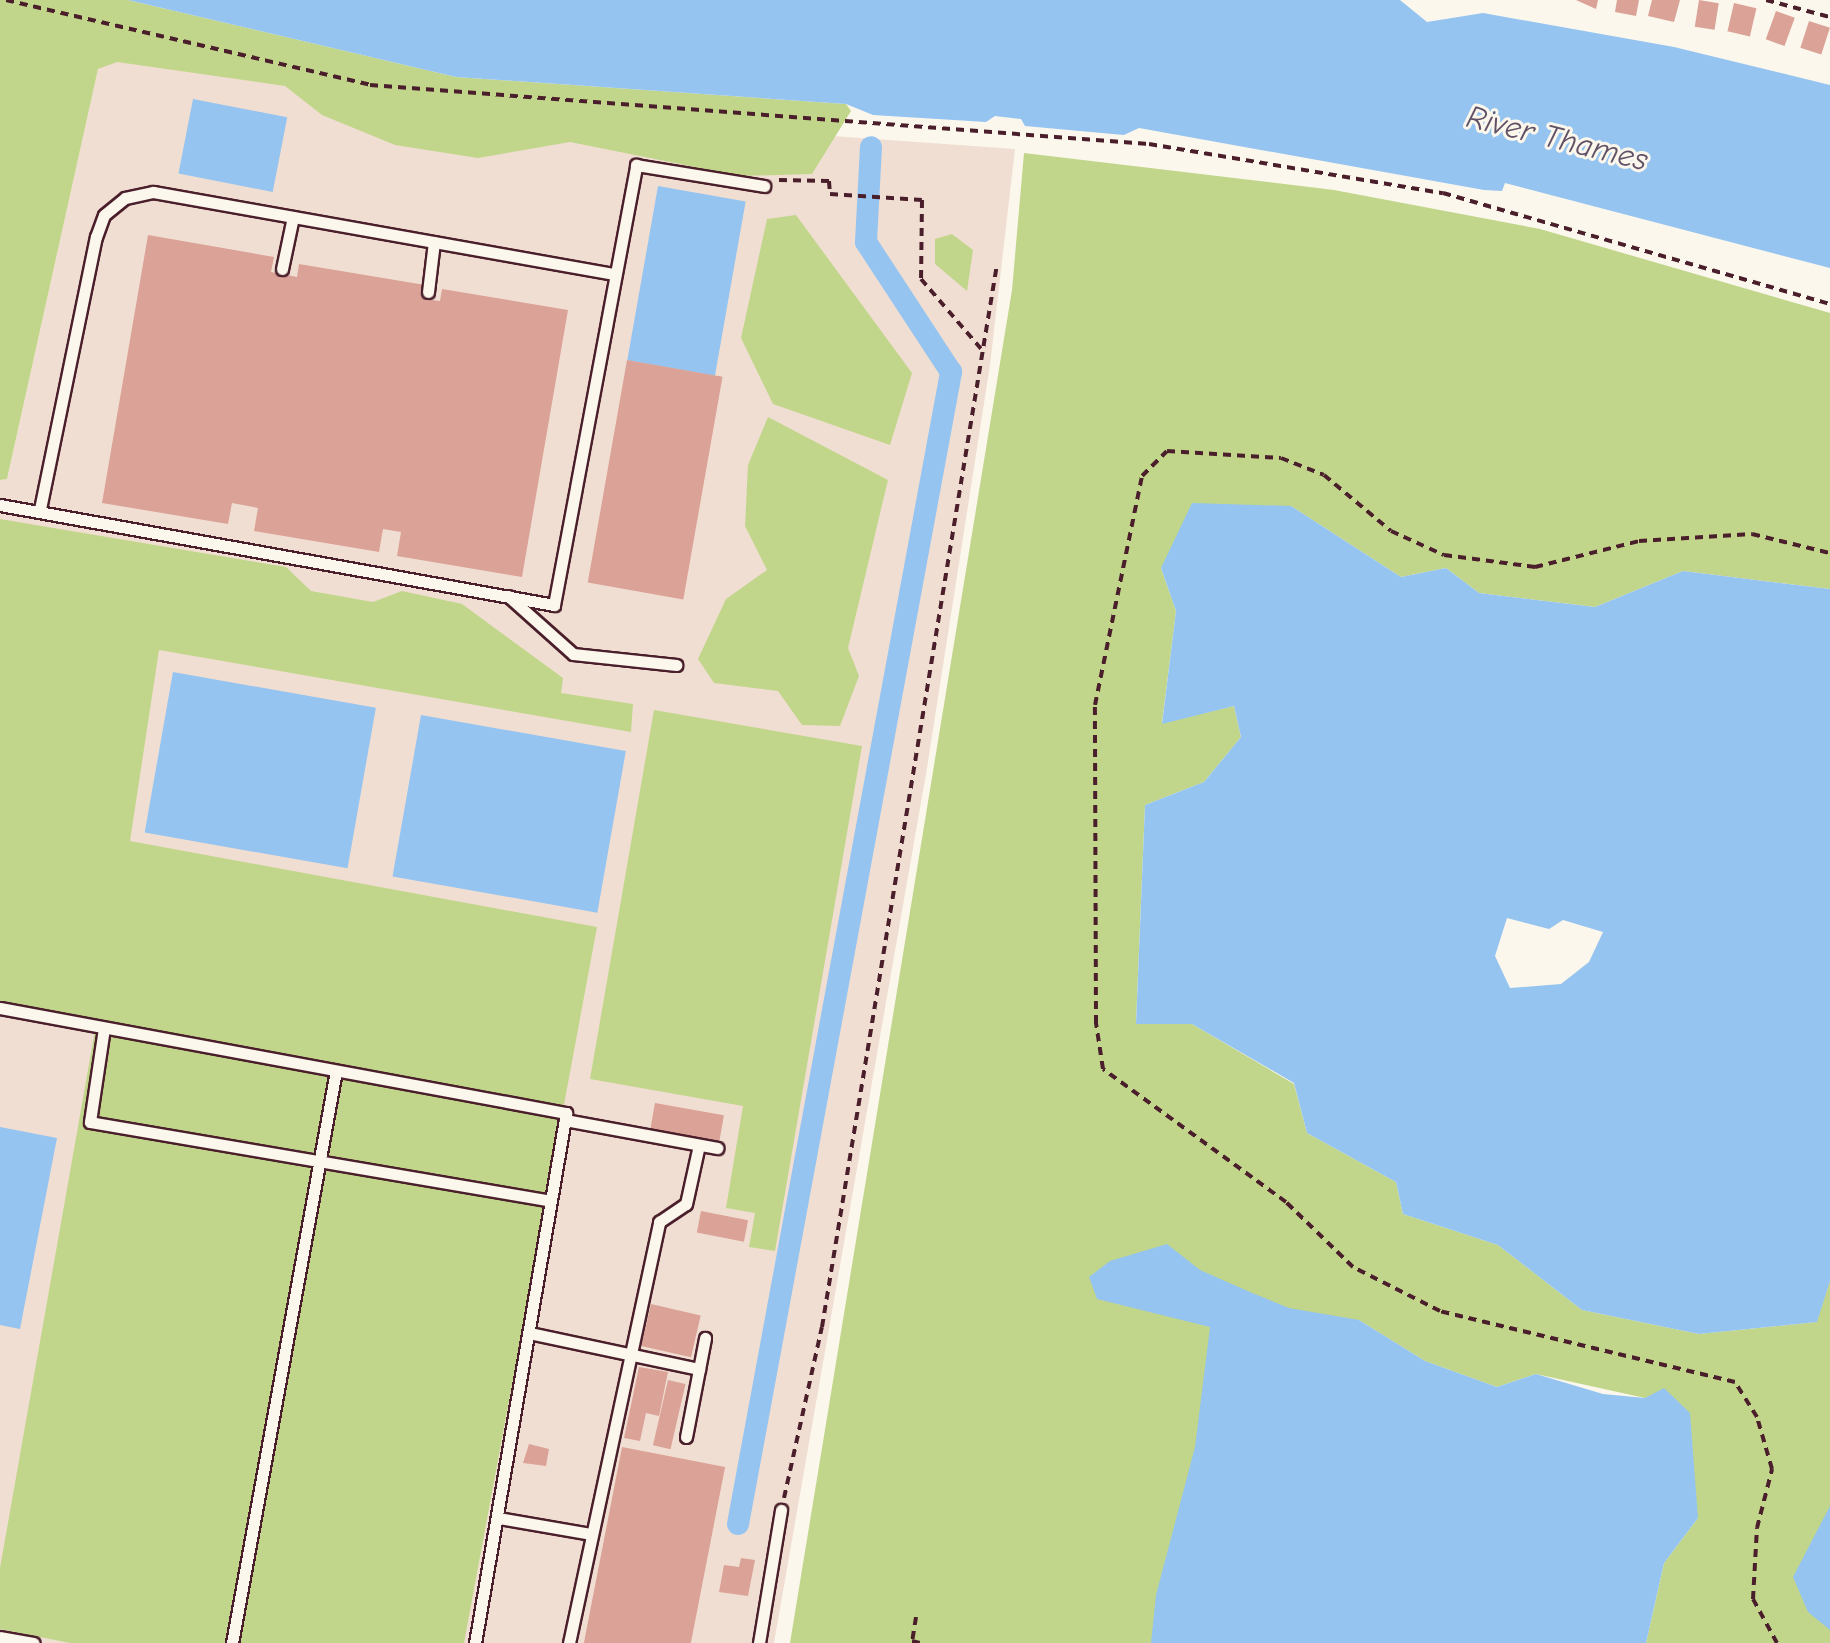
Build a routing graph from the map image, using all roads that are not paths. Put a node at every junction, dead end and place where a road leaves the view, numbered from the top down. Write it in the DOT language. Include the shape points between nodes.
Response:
graph roads {
  1 [pos="764,186"];
  2 [pos="293,217"];
  3 [pos="434,242"];
  4 [pos="282,269"];
  5 [pos="612,274"];
  6 [pos="428,292"];
  7 [pos="0,505"];
  8 [pos="40,509"];
  9 [pos="508,596"];
  10 [pos="676,665"];
  11 [pos="0,1008"];
  12 [pos="104,1028"];
  13 [pos="336,1071"];
  14 [pos="565,1120"];
  15 [pos="699,1145"];
  16 [pos="717,1148"];
  17 [pos="320,1161"];
  18 [pos="547,1200"];
  19 [pos="534,1334"];
  20 [pos="705,1338"];
  21 [pos="629,1354"];
  22 [pos="699,1369"];
  23 [pos="686,1437"];
  24 [pos="781,1510"];
  25 [pos="499,1518"];
  26 [pos="591,1534"];
  27 [pos="0,1637"];
  28 [pos="33,1643"];
  29 [pos="232,1643"];
  30 [pos="475,1643"];
  31 [pos="569,1643"];
  32 [pos="759,1643"];
  1 -- 5 [label="lane" via="636,165"];
  2 -- 3 [label="lane"];
  2 -- 4 [label="lane"];
  2 -- 8 [label="lane" via="153,192 125,198 104,215"];
  3 -- 5 [label="lane"];
  3 -- 6 [label="lane"];
  5 -- 9 [label="lane" via="554,605"];
  7 -- 8 [label="lane"];
  8 -- 9 [label="lane"];
  9 -- 10 [label="lane" via="573,654"];
  11 -- 12 [label="lane"];
  12 -- 13 [label="lane"];
  12 -- 17 [label="lane" via="90,1122"];
  13 -- 14 [label="lane" via="566,1113"];
  13 -- 17 [label="lane"];
  14 -- 15 [label="lane"];
  14 -- 18 [label="lane"];
  15 -- 16 [label="lane"];
  15 -- 21 [label="lane" via="686,1204 659,1222"];
  17 -- 18 [label="lane"];
  17 -- 29 [label="lane"];
  18 -- 19 [label="lane"];
  19 -- 21 [label="lane"];
  19 -- 25 [label="lane"];
  20 -- 22 [label="lane"];
  21 -- 22 [label="lane"];
  21 -- 26 [label="lane"];
  22 -- 23 [label="lane"];
  24 -- 32 [label="lane"];
  25 -- 26 [label="lane"];
  25 -- 30 [label="lane"];
  26 -- 31 [label="lane"];
  27 -- 28 [label="lane"];
}
